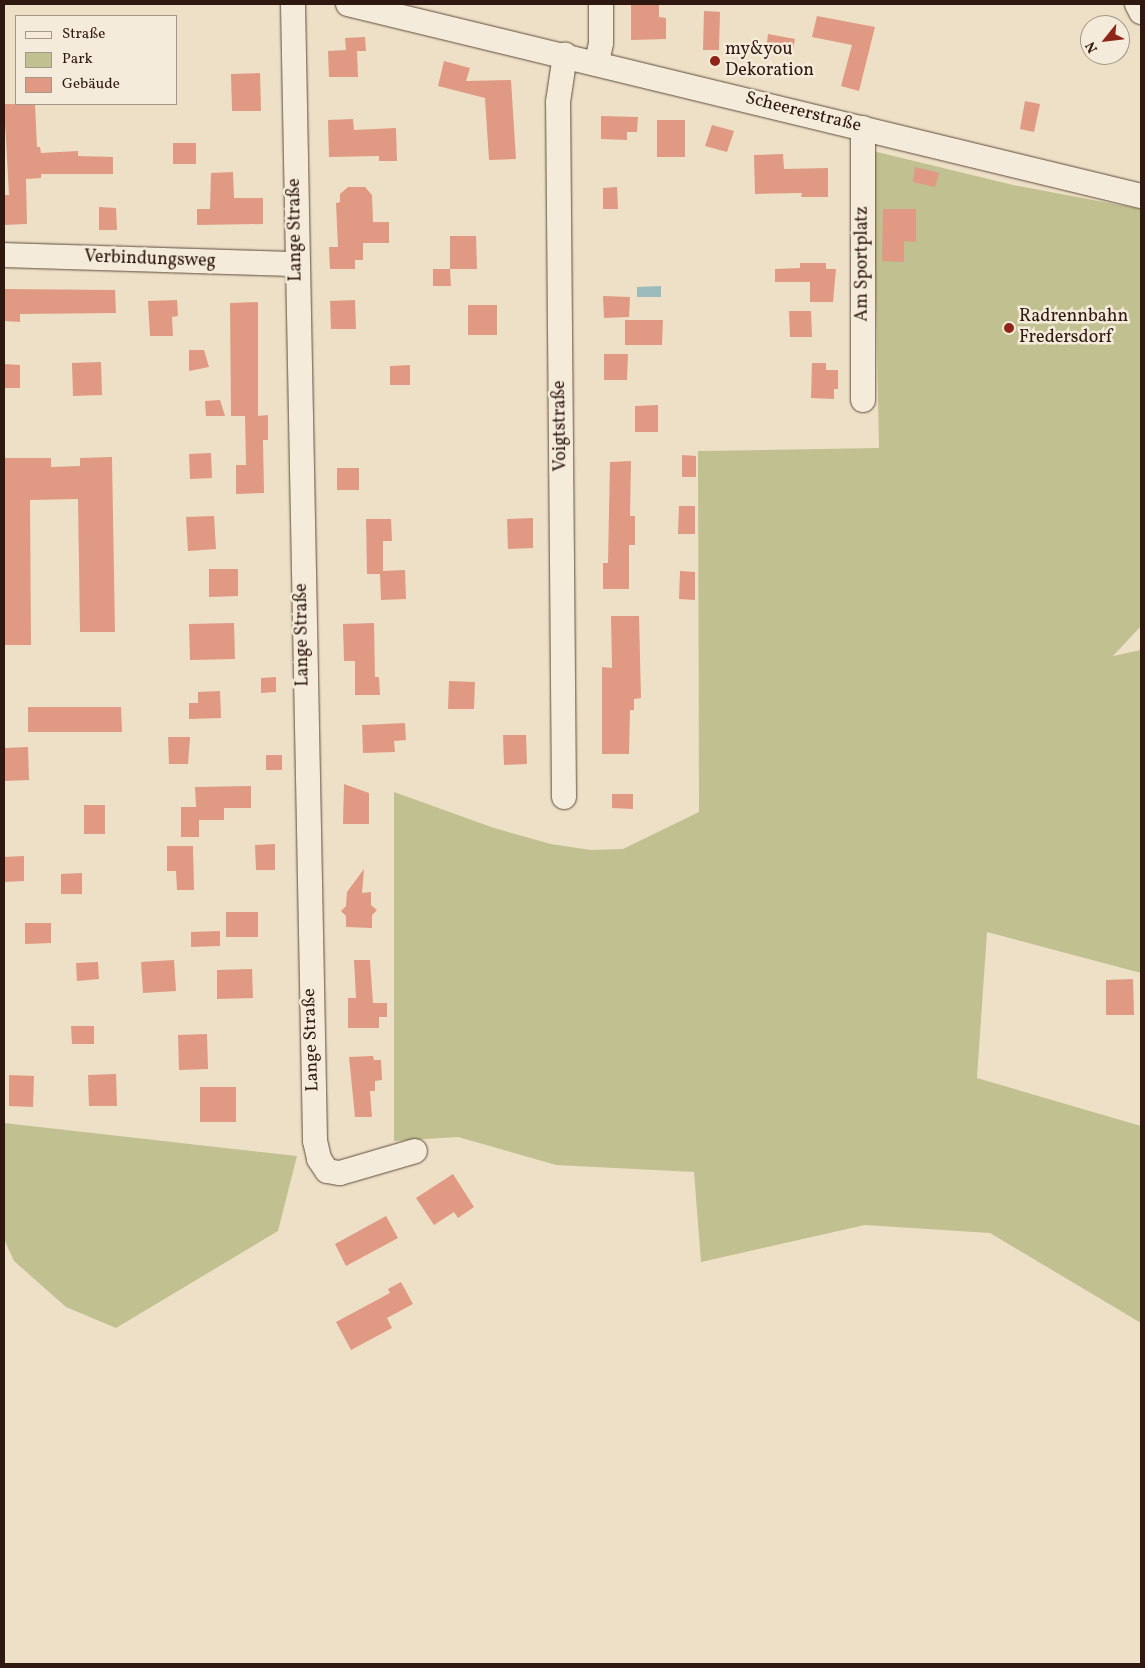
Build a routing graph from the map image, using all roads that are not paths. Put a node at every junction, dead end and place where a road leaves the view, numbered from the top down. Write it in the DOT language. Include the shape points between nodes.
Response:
graph roads {
  1 [pos="293,4"];
  2 [pos="348,4"];
  3 [pos="601,4"];
  4 [pos="1137,4"];
  5 [pos="1141,12"];
  6 [pos="564,55"];
  7 [pos="597,62"];
  8 [pos="863,128"];
  9 [pos="1141,196"];
  10 [pos="4,255"];
  11 [pos="296,264"];
  12 [pos="863,400"];
  13 [pos="564,797"];
  14 [pos="415,1151"];
  1 -- 11 [label="street, Lange Straße"];
  2 -- 6 [label="street, Scheererstraße"];
  3 -- 7 [label="street" via="601,43"];
  4 -- 5 [label="street"];
  6 -- 7 [label="street, Scheererstraße"];
  6 -- 13 [label="street, Voigtstraße" via="558,102"];
  7 -- 8 [label="street, Scheererstraße"];
  8 -- 9 [label="street, Scheererstraße"];
  8 -- 12 [label="street, Am Sportplatz"];
  10 -- 11 [label="street, Verbindungsweg"];
  11 -- 14 [label="street, Lange Straße" via="315,1142 319,1159 327,1171 340,1173"];
}
